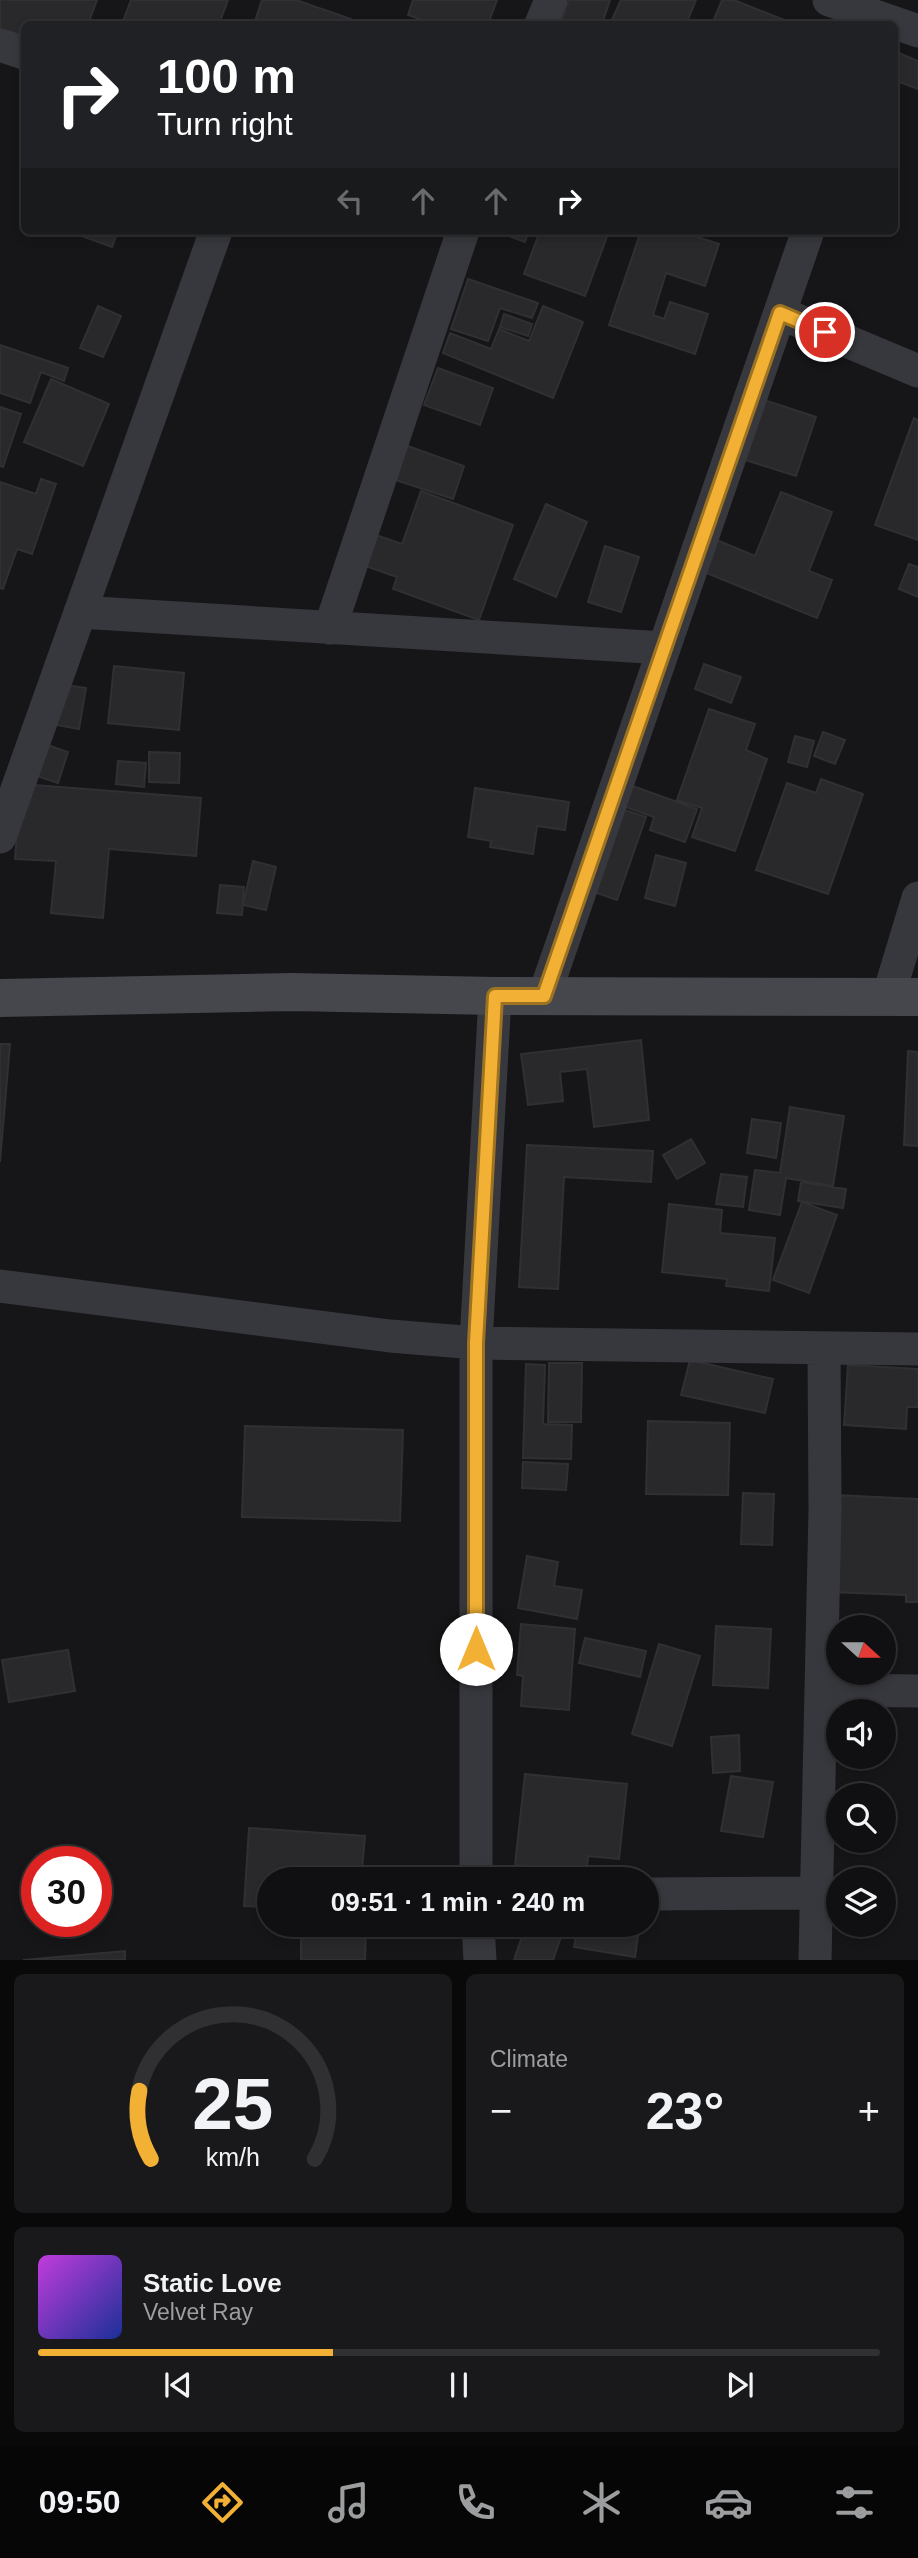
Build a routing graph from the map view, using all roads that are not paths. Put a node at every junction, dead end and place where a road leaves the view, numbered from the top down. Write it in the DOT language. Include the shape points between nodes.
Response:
graph roads {
  1 [pos="551,0"];
  2 [pos="829,0"];
  3 [pos="542,21"];
  4 [pos="879,21"];
  5 [pos="898,26"];
  6 [pos="918,32"];
  7 [pos="0,45"];
  8 [pos="21,53"];
  9 [pos="215,235"];
  10 [pos="462,235"];
  11 [pos="807,235"];
  12 [pos="780,313"];
  13 [pos="918,371"];
  14 [pos="80,612"];
  15 [pos="330,628"];
  16 [pos="664,649"];
  17 [pos="0,837"];
  18 [pos="918,898"];
  19 [pos="495,996"];
  20 [pos="544,996"];
  21 [pos="903,997"];
  22 [pos="0,998"];
  23 [pos="0,1286"];
  24 [pos="476,1343"];
  25 [pos="824,1349"];
  26 [pos="918,1349"];
  27 [pos="823,1690"];
  28 [pos="918,1690"];
  29 [pos="476,1867"];
  30 [pos="818,1893"];
  31 [pos="659,1894"];
  32 [pos="479,1937"];
  33 [pos="481,1959"];
  34 [pos="815,1959"];
  1 -- 3 [label="street"];
  2 -- 4 [label="street"];
  5 -- 6 [label="street"];
  7 -- 8 [label="street"];
  9 -- 14 [label="street"];
  10 -- 15 [label="street"];
  11 -- 12 [label="street"];
  12 -- 13 [label="street"];
  12 -- 16 [label="street"];
  14 -- 15 [label="street"];
  14 -- 17 [label="street"];
  15 -- 16 [label="street"];
  16 -- 20 [label="street"];
  18 -- 21 [label="street"];
  19 -- 20 [label="street"];
  19 -- 22 [label="street" via="292,992"];
  19 -- 24 [label="street"];
  20 -- 21 [label="street"];
  23 -- 24 [label="street"];
  24 -- 25 [label="street"];
  24 -- 29 [label="street"];
  25 -- 26 [label="street"];
  25 -- 27 [label="street"];
  27 -- 28 [label="street"];
  27 -- 30 [label="street"];
  30 -- 31 [label="street"];
  30 -- 34 [label="street"];
  32 -- 33 [label="street"];
}
